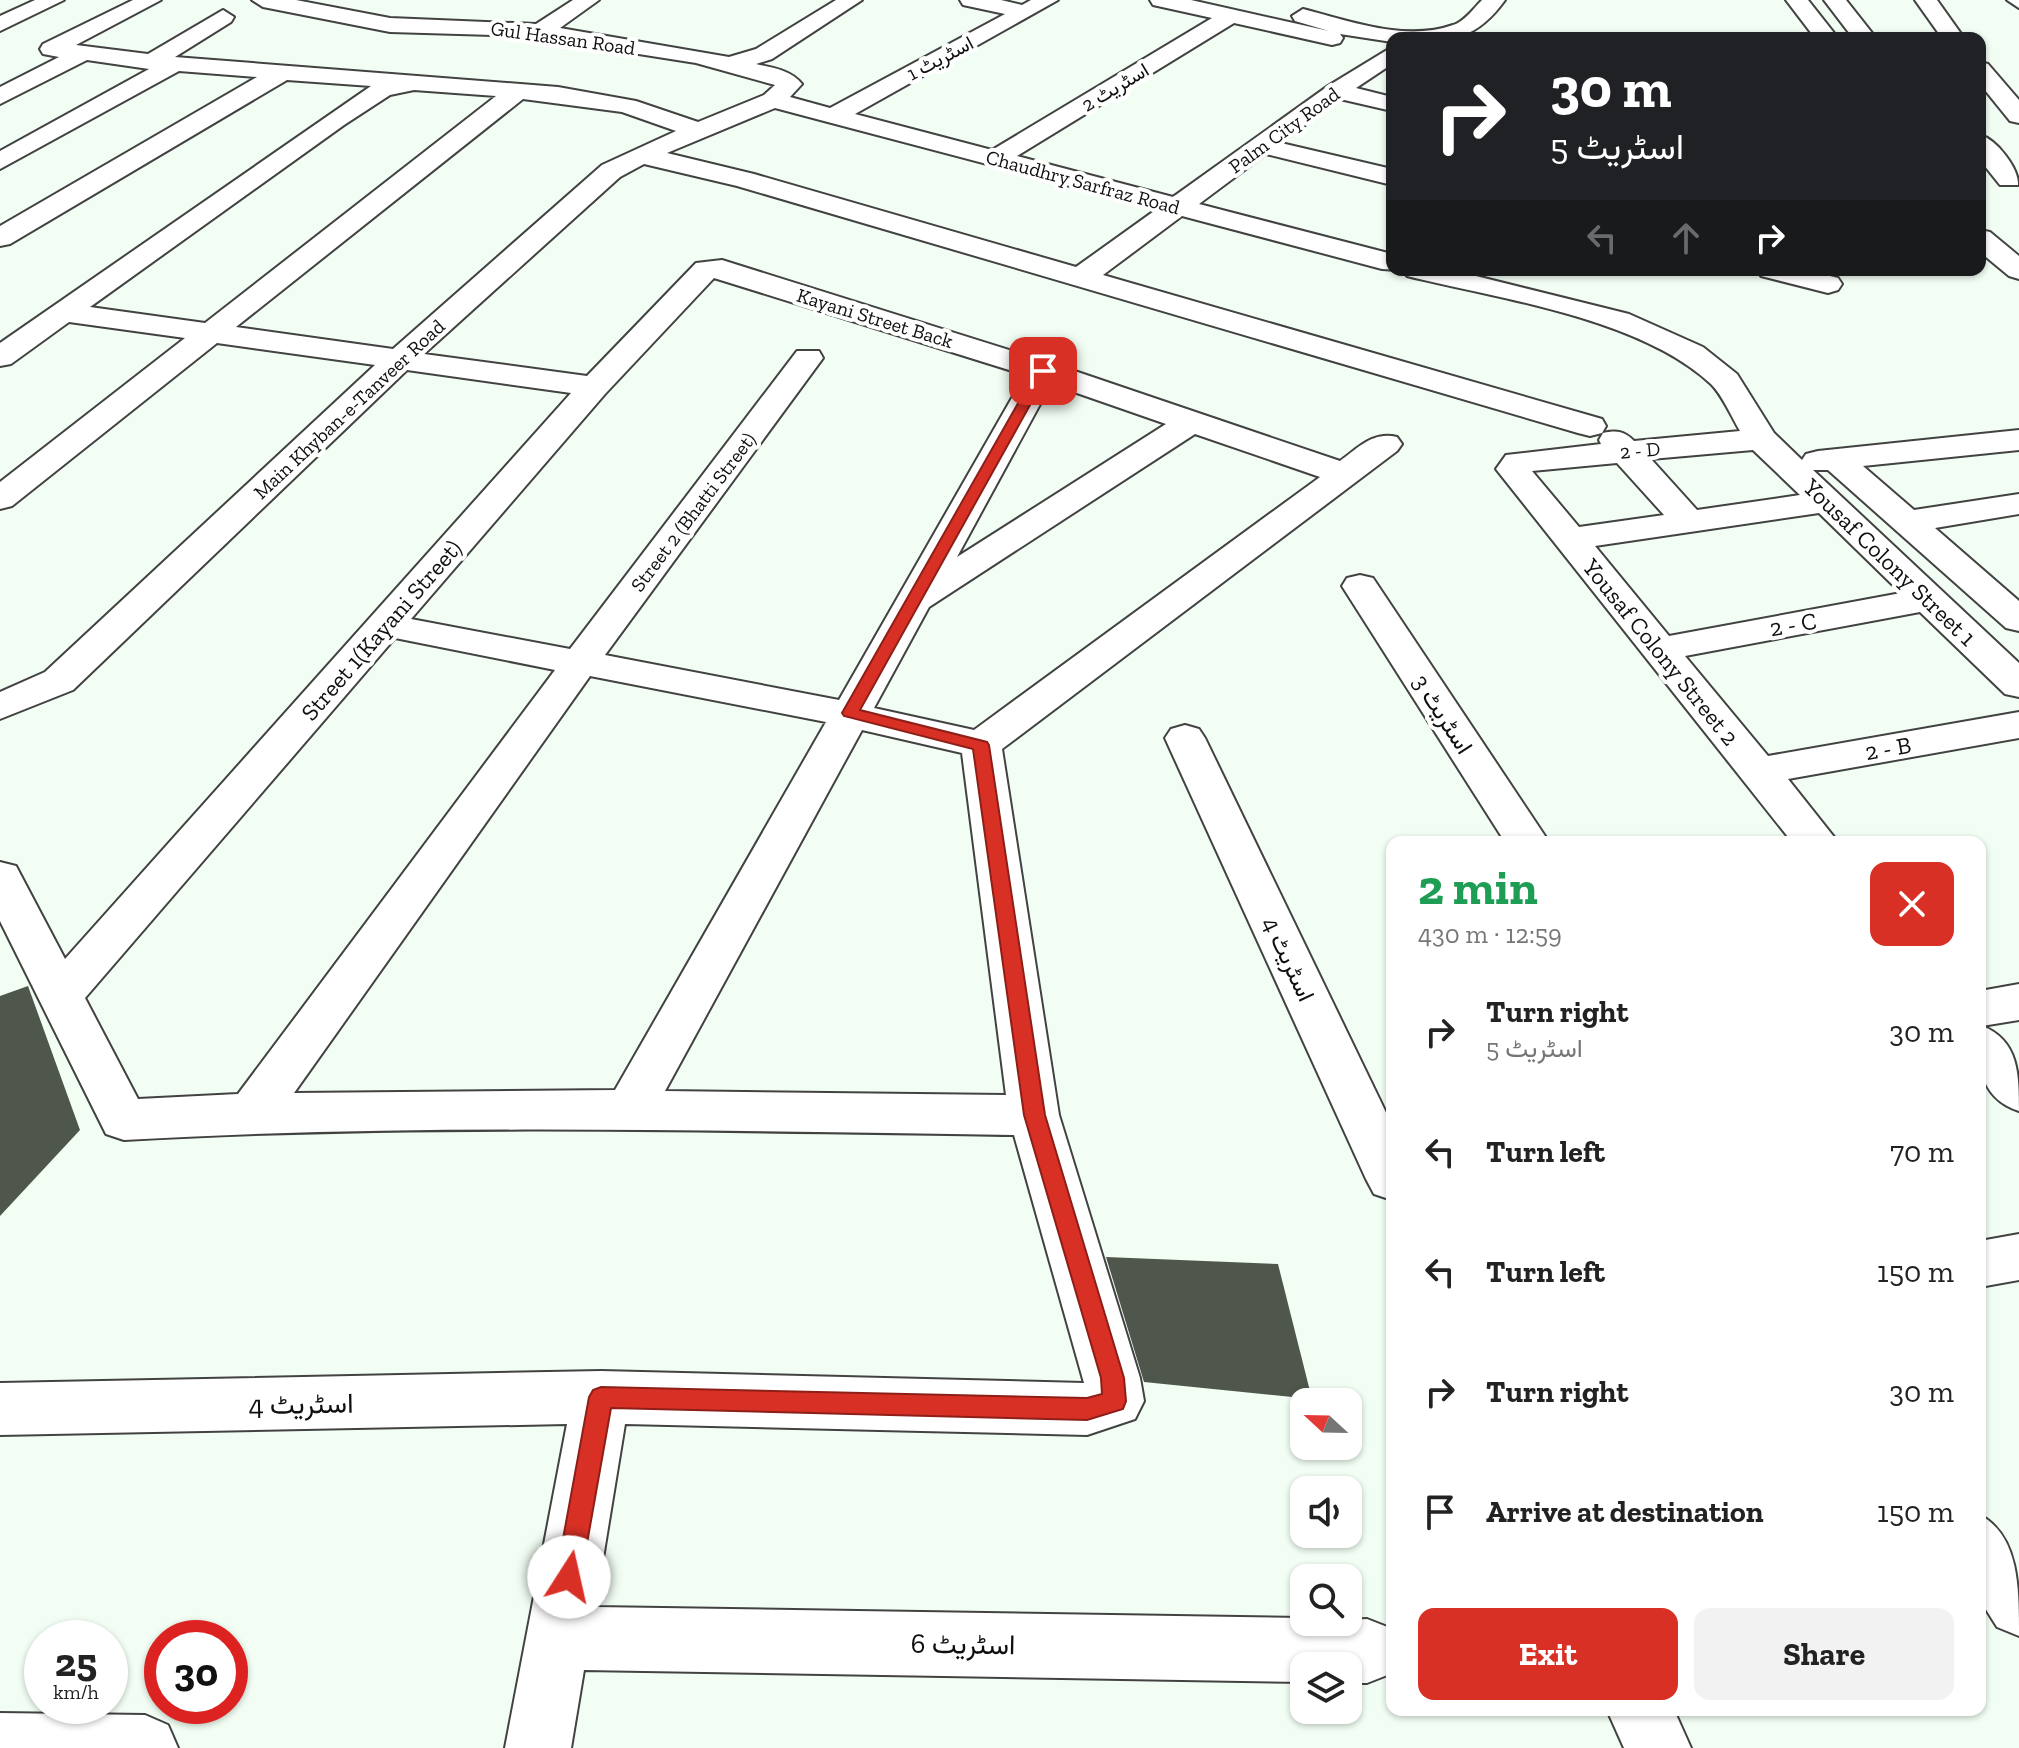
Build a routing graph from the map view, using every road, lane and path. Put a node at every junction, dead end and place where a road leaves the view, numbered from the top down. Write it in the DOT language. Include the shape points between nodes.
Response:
graph roads {
  1 [pos="53,0"];
  2 [pos="150,0"];
  3 [pos="263,0"];
  4 [pos="588,0"];
  5 [pos="851,0"];
  6 [pos="971,0"];
  7 [pos="1047,0"];
  8 [pos="1161,0"];
  9 [pos="1329,0"];
  10 [pos="1494,0"];
  11 [pos="1797,0"];
  12 [pos="1835,0"];
  13 [pos="1926,0"];
  14 [pos="422,6"];
  15 [pos="1261,6"];
  16 [pos="1025,12"];
  17 [pos="1232,15"];
  18 [pos="223,17"];
  19 [pos="1306,17"];
  20 [pos="0,24"];
  21 [pos="390,25"];
  22 [pos="539,32"];
  23 [pos="1454,32"];
  24 [pos="1822,32"];
  25 [pos="1860,32"];
  26 [pos="1949,32"];
  27 [pos="1386,34"];
  28 [pos="1332,38"];
  29 [pos="626,46"];
  30 [pos="465,49"];
  31 [pos="82,54"];
  32 [pos="1386,58"];
  33 [pos="603,62"];
  34 [pos="163,63"];
  35 [pos="732,64"];
  36 [pos="282,73"];
  37 [pos="581,78"];
  38 [pos="1986,78"];
  39 [pos="414,83"];
  40 [pos="518,91"];
  41 [pos="1336,91"];
  42 [pos="558,94"];
  43 [pos="0,97"];
  44 [pos="773,100"];
  45 [pos="1386,103"];
  46 [pos="833,116"];
  47 [pos="2019,116"];
  48 [pos="938,117"];
  49 [pos="705,129"];
  50 [pos="906,135"];
  51 [pos="1262,146"];
  52 [pos="1986,149"];
  53 [pos="641,155"];
  54 [pos="997,158"];
  55 [pos="0,161"];
  56 [pos="1386,176"];
  57 [pos="2014,179"];
  58 [pos="1986,180"];
  59 [pos="27,191"];
  60 [pos="67,198"];
  61 [pos="1177,207"];
  62 [pos="0,238"];
  63 [pos="1986,243"];
  64 [pos="1386,261"];
  65 [pos="706,269"];
  66 [pos="2019,270"];
  67 [pos="1986,274"];
  68 [pos="1795,276"];
  69 [pos="1478,277"];
  70 [pos="1080,278"];
  71 [pos="1828,284"];
  72 [pos="2019,301"];
  73 [pos="63,312"];
  74 [pos="208,333"];
  75 [pos="7,347"];
  76 [pos="808,358"];
  77 [pos="399,360"];
  78 [pos="1043,371"];
  79 [pos="594,387"];
  80 [pos="1192,421"];
  81 [pos="1610,439"];
  82 [pos="1761,439"];
  83 [pos="2019,440"];
  84 [pos="1385,444"];
  85 [pos="1835,459"];
  86 [pos="1518,462"];
  87 [pos="1788,464"];
  88 [pos="1342,473"];
  89 [pos="0,499"];
  90 [pos="1827,502"];
  91 [pos="2019,504"];
  92 [pos="1688,521"];
  93 [pos="1911,521"];
  94 [pos="1569,539"];
  95 [pos="1360,586"];
  96 [pos="1928,599"];
  97 [pos="911,603"];
  98 [pos="2012,607"];
  99 [pos="385,625"];
  100 [pos="1659,649"];
  101 [pos="578,665"];
  102 [pos="2019,685"];
  103 [pos="0,707"];
  104 [pos="850,713"];
  105 [pos="2019,725"];
  106 [pos="1185,738"];
  107 [pos="981,745"];
  108 [pos="1758,771"];
  109 [pos="1523,836"];
  110 [pos="1811,836"];
  111 [pos="0,877"];
  112 [pos="60,996"];
  113 [pos="2019,1002"];
  114 [pos="1986,1008"];
  115 [pos="1986,1052"];
  116 [pos="2019,1092"];
  117 [pos="629,1110"];
  118 [pos="252,1113"];
  119 [pos="1034,1115"];
  120 [pos="1386,1166"];
  121 [pos="2019,1257"];
  122 [pos="1986,1263"];
  123 [pos="601,1397"];
  124 [pos="0,1409"];
  125 [pos="1986,1553"];
  126 [pos="2019,1605"];
  127 [pos="558,1638"];
  128 [pos="1367,1651"];
  129 [pos="1643,1716"];
  130 [pos="0,1746"];
  131 [pos="145,1748"];
  132 [pos="538,1748"];
  133 [pos="1658,1748"];
  1 -- 20 [label="street"];
  2 -- 31 [label="street" via="52,47"];
  3 -- 21 [label="street, Gul Hassan Road"];
  4 -- 22 [label="street"];
  5 -- 35 [label="street" via="764,54"];
  6 -- 16 [label="street"];
  7 -- 16 [label="street, اسٹریٹ 1"];
  8 -- 17 [label="street"];
  9 -- 19 [label="street"];
  10 -- 23 [label="street" via="1464,30"];
  11 -- 24 [label="street"];
  12 -- 25 [label="street"];
  13 -- 26 [label="street"];
  14 -- 21 [label="street"];
  15 -- 19 [label="street"];
  16 -- 46 [label="street, اسٹریٹ 1"];
  17 -- 28 [label="street"];
  17 -- 54 [label="street, اسٹریٹ 2"];
  18 -- 34 [label="street"];
  19 -- 27 [label="street"];
  21 -- 22 [label="street, Gul Hassan Road"];
  22 -- 29 [label="street, Gul Hassan Road"];
  29 -- 33 [label="street"];
  29 -- 35 [label="street, Gul Hassan Road"];
  30 -- 39 [label="street"];
  31 -- 34 [label="street"];
  31 -- 43 [label="street"];
  32 -- 41 [label="street, Palm City Road"];
  34 -- 36 [label="street"];
  34 -- 55 [label="street"];
  35 -- 44 [label="street, Gul Hassan Road" via="790,84"];
  36 -- 39 [label="street"];
  36 -- 60 [label="street"];
  37 -- 42 [label="street"];
  38 -- 47 [label="street"];
  39 -- 40 [label="street"];
  39 -- 73 [label="street" via="382,90 335,120"];
  40 -- 42 [label="street"];
  40 -- 74 [label="street"];
  41 -- 45 [label="street"];
  41 -- 51 [label="street, Palm City Road"];
  42 -- 49 [label="street" via="627,106"];
  44 -- 46 [label="street, Chaudhry Sarfraz Road"];
  44 -- 49 [label="street, Main Khyban-e-Tanveer Road"];
  46 -- 50 [label="street, Chaudhry Sarfraz Road"];
  48 -- 50 [label="street"];
  49 -- 53 [label="street, Main Khyban-e-Tanveer Road"];
  50 -- 54 [label="street, Chaudhry Sarfraz Road"];
  51 -- 56 [label="street"];
  51 -- 61 [label="street, Palm City Road"];
  52 -- 57 [label="street"];
  53 -- 70 [label="street"];
  53 -- 77 [label="street, Main Khyban-e-Tanveer Road" via="587,191"];
  54 -- 61 [label="street, Chaudhry Sarfraz Road"];
  57 -- 58 [label="street"];
  59 -- 60 [label="street"];
  60 -- 62 [label="street"];
  61 -- 64 [label="street, Chaudhry Sarfraz Road"];
  61 -- 70 [label="street, Palm City Road"];
  63 -- 66 [label="street"];
  65 -- 78 [label="street, Kayani Street Back" via="722,269"];
  65 -- 79 [label="street, Street 1(Kayani Street)"];
  67 -- 72 [label="street"];
  68 -- 71 [label="street"];
  69 -- 82 [label="street" via="1618,320 1692,354 1726,381"];
  70 -- 81 [label="street"];
  73 -- 74 [label="street"];
  73 -- 75 [label="street"];
  74 -- 77 [label="street"];
  74 -- 89 [label="street"];
  76 -- 101 [label="street, Street 2 (Bhatti Street)"];
  77 -- 79 [label="street"];
  77 -- 103 [label="street, Main Khyban-e-Tanveer Road" via="59,681"];
  78 -- 80 [label="street, Kayani Street Back"];
  78 -- 97 [label="street"];
  79 -- 99 [label="street, Street 1(Kayani Street)"];
  80 -- 88 [label="street, Kayani Street Back"];
  80 -- 97 [label="street"];
  81 -- 82 [label="street, 2 - D"];
  81 -- 86 [label="street, 2 - D"];
  81 -- 92 [label="street"];
  82 -- 87 [label="street, Yousaf Colony Street 1"];
  83 -- 85 [label="street"];
  84 -- 88 [label="street"];
  85 -- 87 [label="street"];
  85 -- 98 [label="street"];
  86 -- 94 [label="street, Yousaf Colony Street 2" via="1513,469"];
  87 -- 90 [label="street, Yousaf Colony Street 1"];
  88 -- 107 [label="street"];
  90 -- 92 [label="street"];
  90 -- 96 [label="street, Yousaf Colony Street 1"];
  91 -- 93 [label="street"];
  92 -- 94 [label="street"];
  94 -- 100 [label="street, Yousaf Colony Street 2"];
  95 -- 109 [label="street, اسٹریٹ 3"];
  96 -- 100 [label="street, 2 - C"];
  96 -- 102 [label="street, Yousaf Colony Street 1"];
  97 -- 104 [label="street"];
  99 -- 101 [label="street"];
  99 -- 112 [label="street, Street 1(Kayani Street)"];
  100 -- 108 [label="street, Yousaf Colony Street 2"];
  101 -- 104 [label="street"];
  101 -- 118 [label="street, Street 2 (Bhatti Street)"];
  104 -- 107 [label="street"];
  104 -- 117 [label="street"];
  105 -- 108 [label="street, 2 - B"];
  106 -- 120 [label="street, اسٹریٹ 4"];
  107 -- 119 [label="street"];
  108 -- 110 [label="street, Yousaf Colony Street 2"];
  111 -- 112 [label="street"];
  112 -- 118 [label="street" via="124,1120"];
  113 -- 114 [label="street"];
  115 -- 116 [label="street"];
  117 -- 118 [label="street"];
  117 -- 119 [label="street"];
  119 -- 123 [label="street, اسٹریٹ 4" via="1115,1401 1087,1409"];
  121 -- 122 [label="street"];
  123 -- 124 [label="street, اسٹریٹ 4"];
  123 -- 127 [label="street"];
  125 -- 126 [label="street"];
  127 -- 128 [label="street, اسٹریٹ 6"];
  127 -- 132 [label="street"];
  129 -- 133 [label="street"];
  130 -- 131 [label="street"];
}
